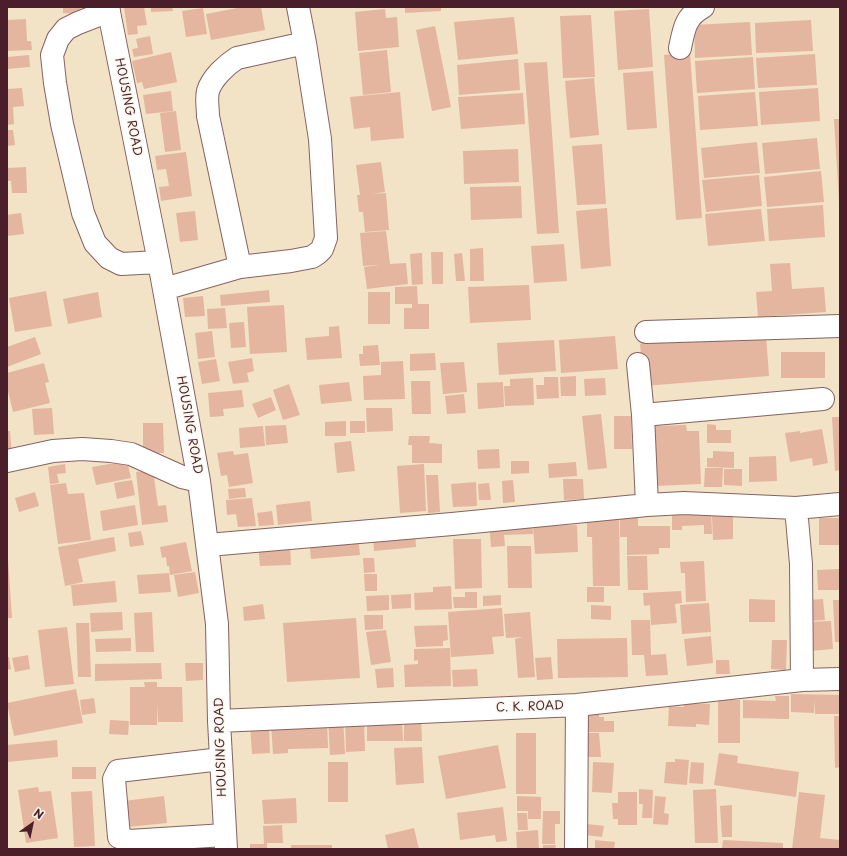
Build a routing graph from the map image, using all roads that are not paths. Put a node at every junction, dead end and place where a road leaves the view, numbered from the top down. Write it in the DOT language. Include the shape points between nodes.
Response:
graph roads {
  1 [pos="298,7"];
  2 [pos="703,7"];
  3 [pos="109,9"];
  4 [pos="305,43"];
  5 [pos="680,48"];
  6 [pos="159,262"];
  7 [pos="240,267"];
  8 [pos="164,289"];
  9 [pos="840,326"];
  10 [pos="646,332"];
  11 [pos="638,364"];
  12 [pos="823,399"];
  13 [pos="643,415"];
  14 [pos="7,461"];
  15 [pos="200,481"];
  16 [pos="840,504"];
  17 [pos="647,505"];
  18 [pos="796,508"];
  19 [pos="208,545"];
  20 [pos="802,680"];
  21 [pos="840,680"];
  22 [pos="577,705"];
  23 [pos="219,720"];
  24 [pos="221,759"];
  25 [pos="225,842"];
  26 [pos="576,849"];
  1 -- 4 [label="street"];
  2 -- 5 [label="street" via="691,16 685,25"];
  3 -- 6 [label="street, HOUSING ROAD"];
  3 -- 6 [label="street" via="66,29 58,39 52,54 62,124 83,213 95,243 109,258 121,264"];
  4 -- 7 [label="street" via="320,139 326,238 322,249 312,257"];
  4 -- 7 [label="street" via="237,58 222,70 208,91 208,116"];
  6 -- 8 [label="street, HOUSING ROAD"];
  7 -- 8 [label="street"];
  8 -- 15 [label="street, HOUSING ROAD"];
  9 -- 10 [label="street"];
  11 -- 13 [label="street"];
  12 -- 13 [label="street"];
  13 -- 17 [label="street"];
  14 -- 15 [label="street" via="53,451 111,451 131,454 182,477"];
  15 -- 19 [label="street, HOUSING ROAD"];
  16 -- 18 [label="street"];
  17 -- 18 [label="street" via="684,503"];
  17 -- 19 [label="street"];
  18 -- 20 [label="street" via="801,564"];
  19 -- 23 [label="street, HOUSING ROAD" via="217,624"];
  20 -- 21 [label="street, C. K. ROAD"];
  20 -- 22 [label="street, C. K. ROAD"];
  22 -- 23 [label="street, C. K. ROAD"];
  22 -- 26 [label="street"];
  23 -- 24 [label="street, HOUSING ROAD"];
  24 -- 25 [label="street, HOUSING ROAD"];
  24 -- 25 [label="street" via="118,771 114,779 119,837 129,841"];
}
